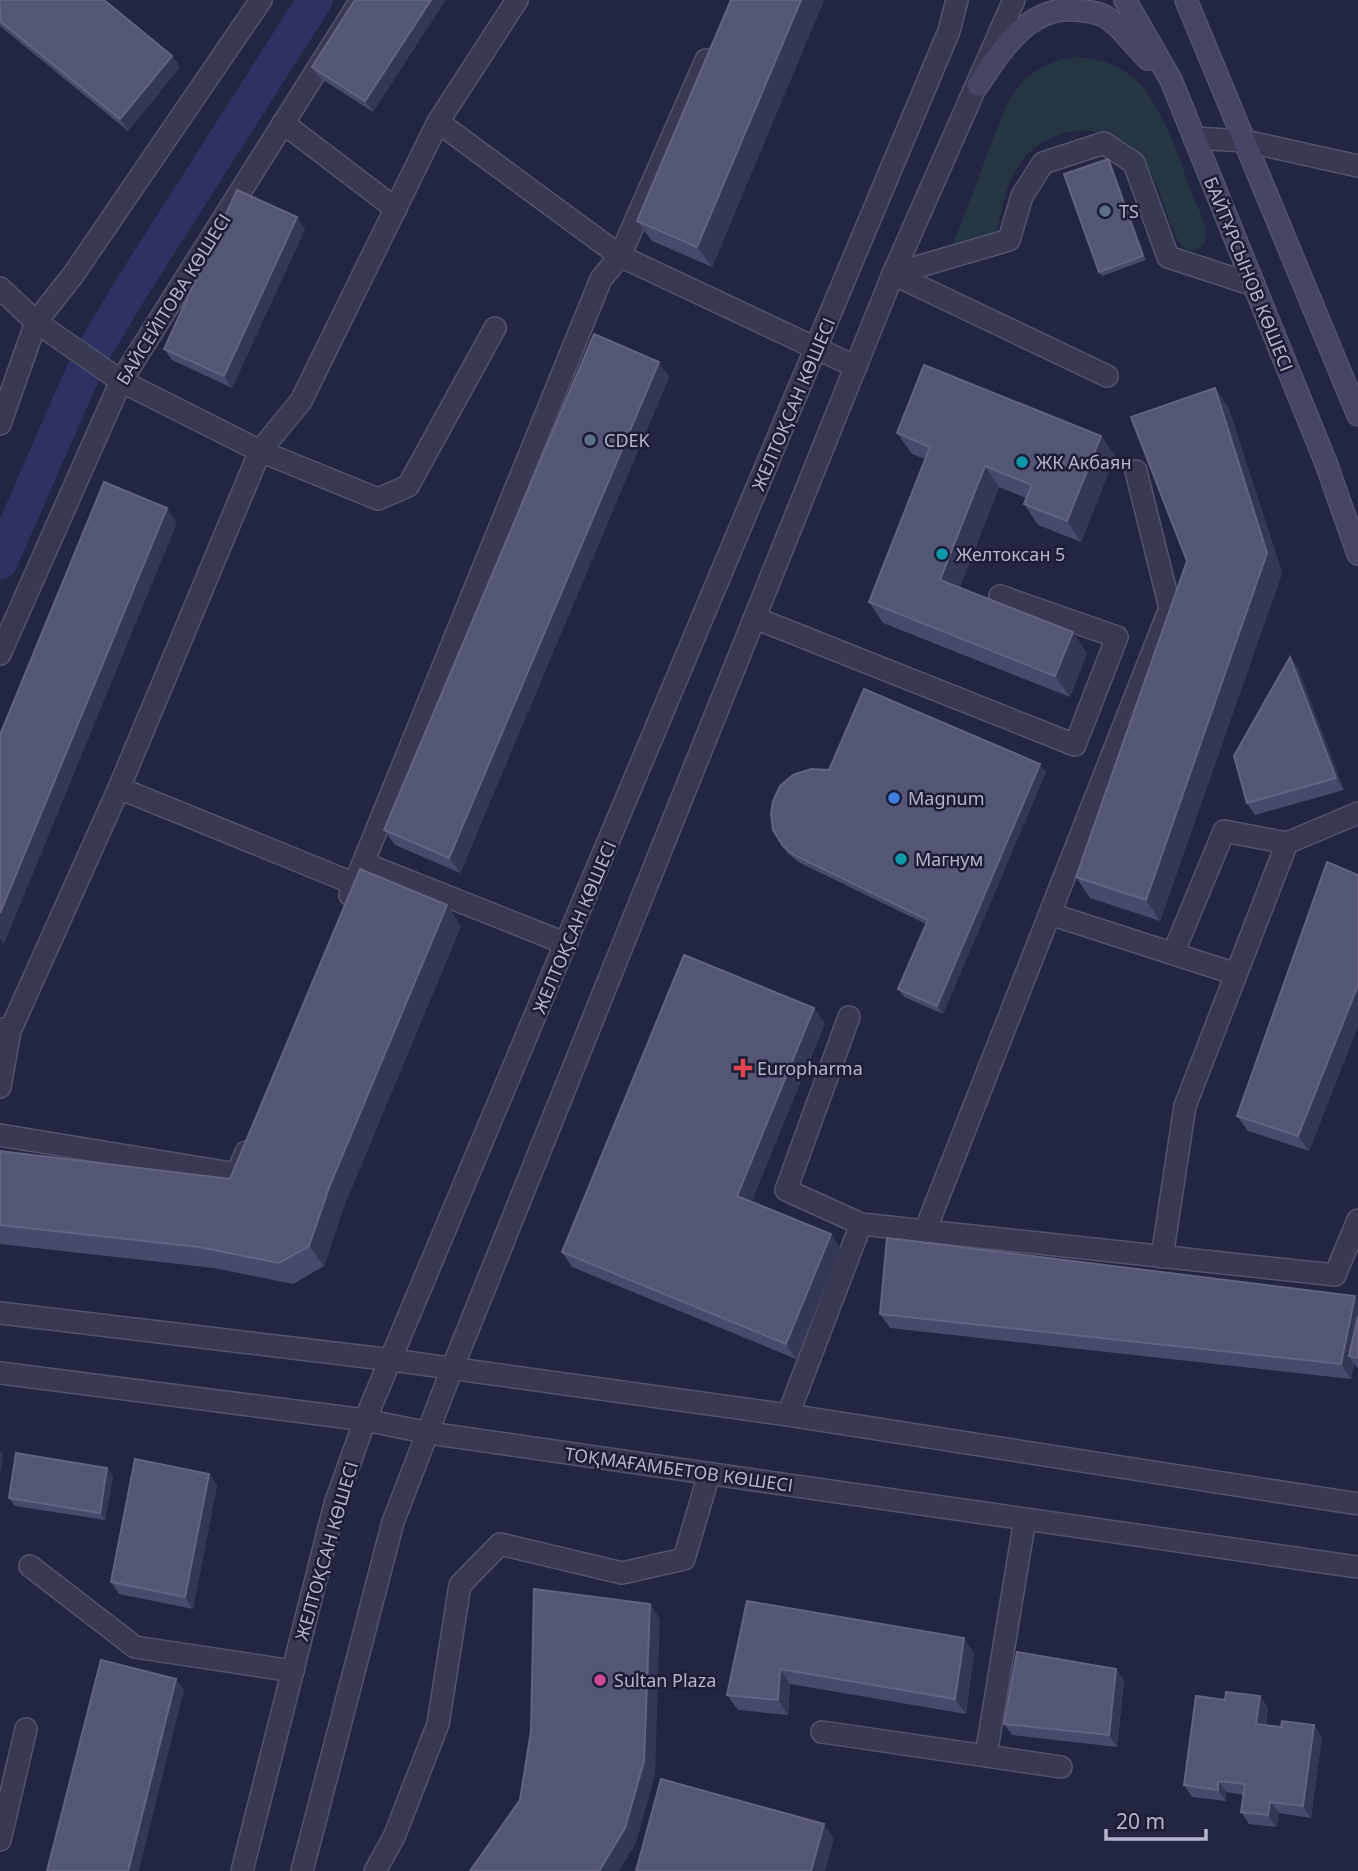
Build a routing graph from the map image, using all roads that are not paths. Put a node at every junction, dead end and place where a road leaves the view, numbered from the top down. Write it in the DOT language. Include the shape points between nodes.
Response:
graph roads {
  1 [pos="261,0"];
  2 [pos="361,0"];
  3 [pos="517,0"];
  4 [pos="957,0"];
  5 [pos="1014,0"];
  6 [pos="1125,0"];
  7 [pos="1186,0"];
  8 [pos="715,38"];
  9 [pos="1171,80"];
  10 [pos="978,85"];
  11 [pos="438,122"];
  12 [pos="283,123"];
  13 [pos="1194,138"];
  14 [pos="1245,141"];
  15 [pos="1358,166"];
  16 [pos="396,209"];
  17 [pos="620,256"];
  18 [pos="893,274"];
  19 [pos="1254,285"];
  20 [pos="0,288"];
  21 [pos="36,322"];
  22 [pos="495,328"];
  23 [pos="816,349"];
  24 [pos="856,366"];
  25 [pos="1107,376"];
  26 [pos="121,380"];
  27 [pos="1358,415"];
  28 [pos="0,424"];
  29 [pos="260,451"];
  30 [pos="1136,471"];
  31 [pos="1358,554"];
  32 [pos="1000,596"];
  33 [pos="755,618"];
  34 [pos="0,654"];
  35 [pos="119,788"];
  36 [pos="1358,813"];
  37 [pos="1287,843"];
  38 [pos="363,863"];
  39 [pos="355,884"];
  40 [pos="345,909"];
  41 [pos="1049,914"];
  42 [pos="567,944"];
  43 [pos="1173,954"];
  44 [pos="1236,974"];
  45 [pos="849,1017"];
  46 [pos="5,1030"];
  47 [pos="0,1087"];
  48 [pos="0,1135"];
  49 [pos="252,1136"];
  50 [pos="1358,1220"];
  51 [pos="861,1224"];
  52 [pos="925,1231"];
  53 [pos="1162,1257"];
  54 [pos="0,1313"];
  55 [pos="392,1360"];
  56 [pos="452,1369"];
  57 [pos="0,1373"];
  58 [pos="788,1415"];
  59 [pos="365,1420"];
  60 [pos="429,1433"];
  61 [pos="709,1474"];
  62 [pos="1358,1504"];
  63 [pos="1025,1519"];
  64 [pos="30,1566"];
  65 [pos="1358,1567"];
  66 [pos="293,1671"];
  67 [pos="26,1729"];
  68 [pos="822,1732"];
  69 [pos="986,1755"];
  70 [pos="1061,1767"];
  71 [pos="0,1840"];
  72 [pos="242,1871"];
  73 [pos="302,1871"];
  74 [pos="374,1871"];
  1 -- 21 [label="street"];
  2 -- 12 [label="street, БАЙСЕЙІТОВА КӨШЕСІ"];
  3 -- 11 [label="street"];
  4 -- 23 [label="street, ЖЕЛТОҚСАН КӨШЕСІ" via="949,31"];
  5 -- 10 [label="street"];
  6 -- 9 [label="main road, БАЙТҰРСЫНОВ КӨШЕСІ"];
  7 -- 14 [label="main road"];
  8 -- 17 [label="street"];
  9 -- 10 [label="main road" via="1105,16 1064,9 1041,15 1024,27"];
  9 -- 13 [label="main road, БАЙТҰРСЫНОВ КӨШЕСІ"];
  10 -- 18 [label="street"];
  11 -- 16 [label="street"];
  11 -- 17 [label="street"];
  12 -- 16 [label="street"];
  12 -- 26 [label="street, БАЙСЕЙІТОВА КӨШЕСІ"];
  13 -- 14 [label="street"];
  13 -- 19 [label="main road, БАЙТҰРСЫНОВ КӨШЕСІ"];
  14 -- 15 [label="street"];
  14 -- 27 [label="main road"];
  16 -- 29 [label="street" via="301,401"];
  17 -- 23 [label="street"];
  17 -- 38 [label="street" via="601,279"];
  18 -- 19 [label="street" via="1009,240 1022,196 1043,163 1104,143 1134,163 1168,257"];
  18 -- 24 [label="street"];
  18 -- 25 [label="street"];
  19 -- 31 [label="main road, БАЙТҰРСЫНОВ КӨШЕСІ"];
  20 -- 21 [label="street"];
  21 -- 26 [label="street"];
  21 -- 28 [label="street"];
  22 -- 29 [label="street" via="408,486 377,499"];
  23 -- 24 [label="street"];
  23 -- 42 [label="street, ЖЕЛТОҚСАН КӨШЕСІ"];
  24 -- 33 [label="street"];
  26 -- 29 [label="street"];
  26 -- 34 [label="street, БАЙСЕЙІТОВА КӨШЕСІ"];
  29 -- 35 [label="street"];
  30 -- 41 [label="street" via="1170,608"];
  32 -- 33 [label="street" via="1117,637 1075,745"];
  33 -- 56 [label="street"];
  35 -- 39 [label="street"];
  35 -- 46 [label="street"];
  36 -- 37 [label="street"];
  37 -- 43 [label="street" via="1224,831"];
  37 -- 44 [label="street"];
  38 -- 39 [label="street"];
  38 -- 42 [label="street"];
  39 -- 40 [label="street"];
  41 -- 43 [label="street"];
  41 -- 52 [label="street"];
  42 -- 55 [label="street, ЖЕЛТОҚСАН КӨШЕСІ"];
  43 -- 44 [label="street"];
  44 -- 53 [label="street" via="1185,1107"];
  45 -- 51 [label="street" via="786,1190"];
  46 -- 47 [label="street"];
  48 -- 49 [label="street" via="237,1174"];
  50 -- 53 [label="street" via="1335,1275"];
  51 -- 52 [label="street"];
  51 -- 58 [label="street"];
  52 -- 53 [label="street"];
  54 -- 55 [label="street"];
  55 -- 56 [label="street"];
  55 -- 59 [label="street, ЖЕЛТОҚСАН КӨШЕСІ"];
  56 -- 58 [label="street"];
  56 -- 60 [label="street"];
  57 -- 59 [label="street, ТОҚМАҒАМБЕТОВ КӨШЕСІ"];
  58 -- 62 [label="street"];
  59 -- 60 [label="street, ТОҚМАҒАМБЕТОВ КӨШЕСІ"];
  59 -- 66 [label="street, ЖЕЛТОҚСАН КӨШЕСІ" via="335,1504"];
  60 -- 61 [label="street, ТОҚМАҒАМБЕТОВ КӨШЕСІ"];
  60 -- 73 [label="street" via="393,1522"];
  61 -- 63 [label="street, ТОҚМАҒАМБЕТОВ КӨШЕСІ"];
  61 -- 74 [label="street" via="684,1559 622,1573 500,1544 460,1585 438,1724 394,1837"];
  63 -- 65 [label="street, ТОҚМАҒАМБЕТОВ КӨШЕСІ"];
  63 -- 69 [label="street"];
  64 -- 66 [label="street" via="135,1647"];
  66 -- 72 [label="street, ЖЕЛТОҚСАН КӨШЕСІ"];
  67 -- 71 [label="street"];
  68 -- 69 [label="street"];
  69 -- 70 [label="street"];
}
